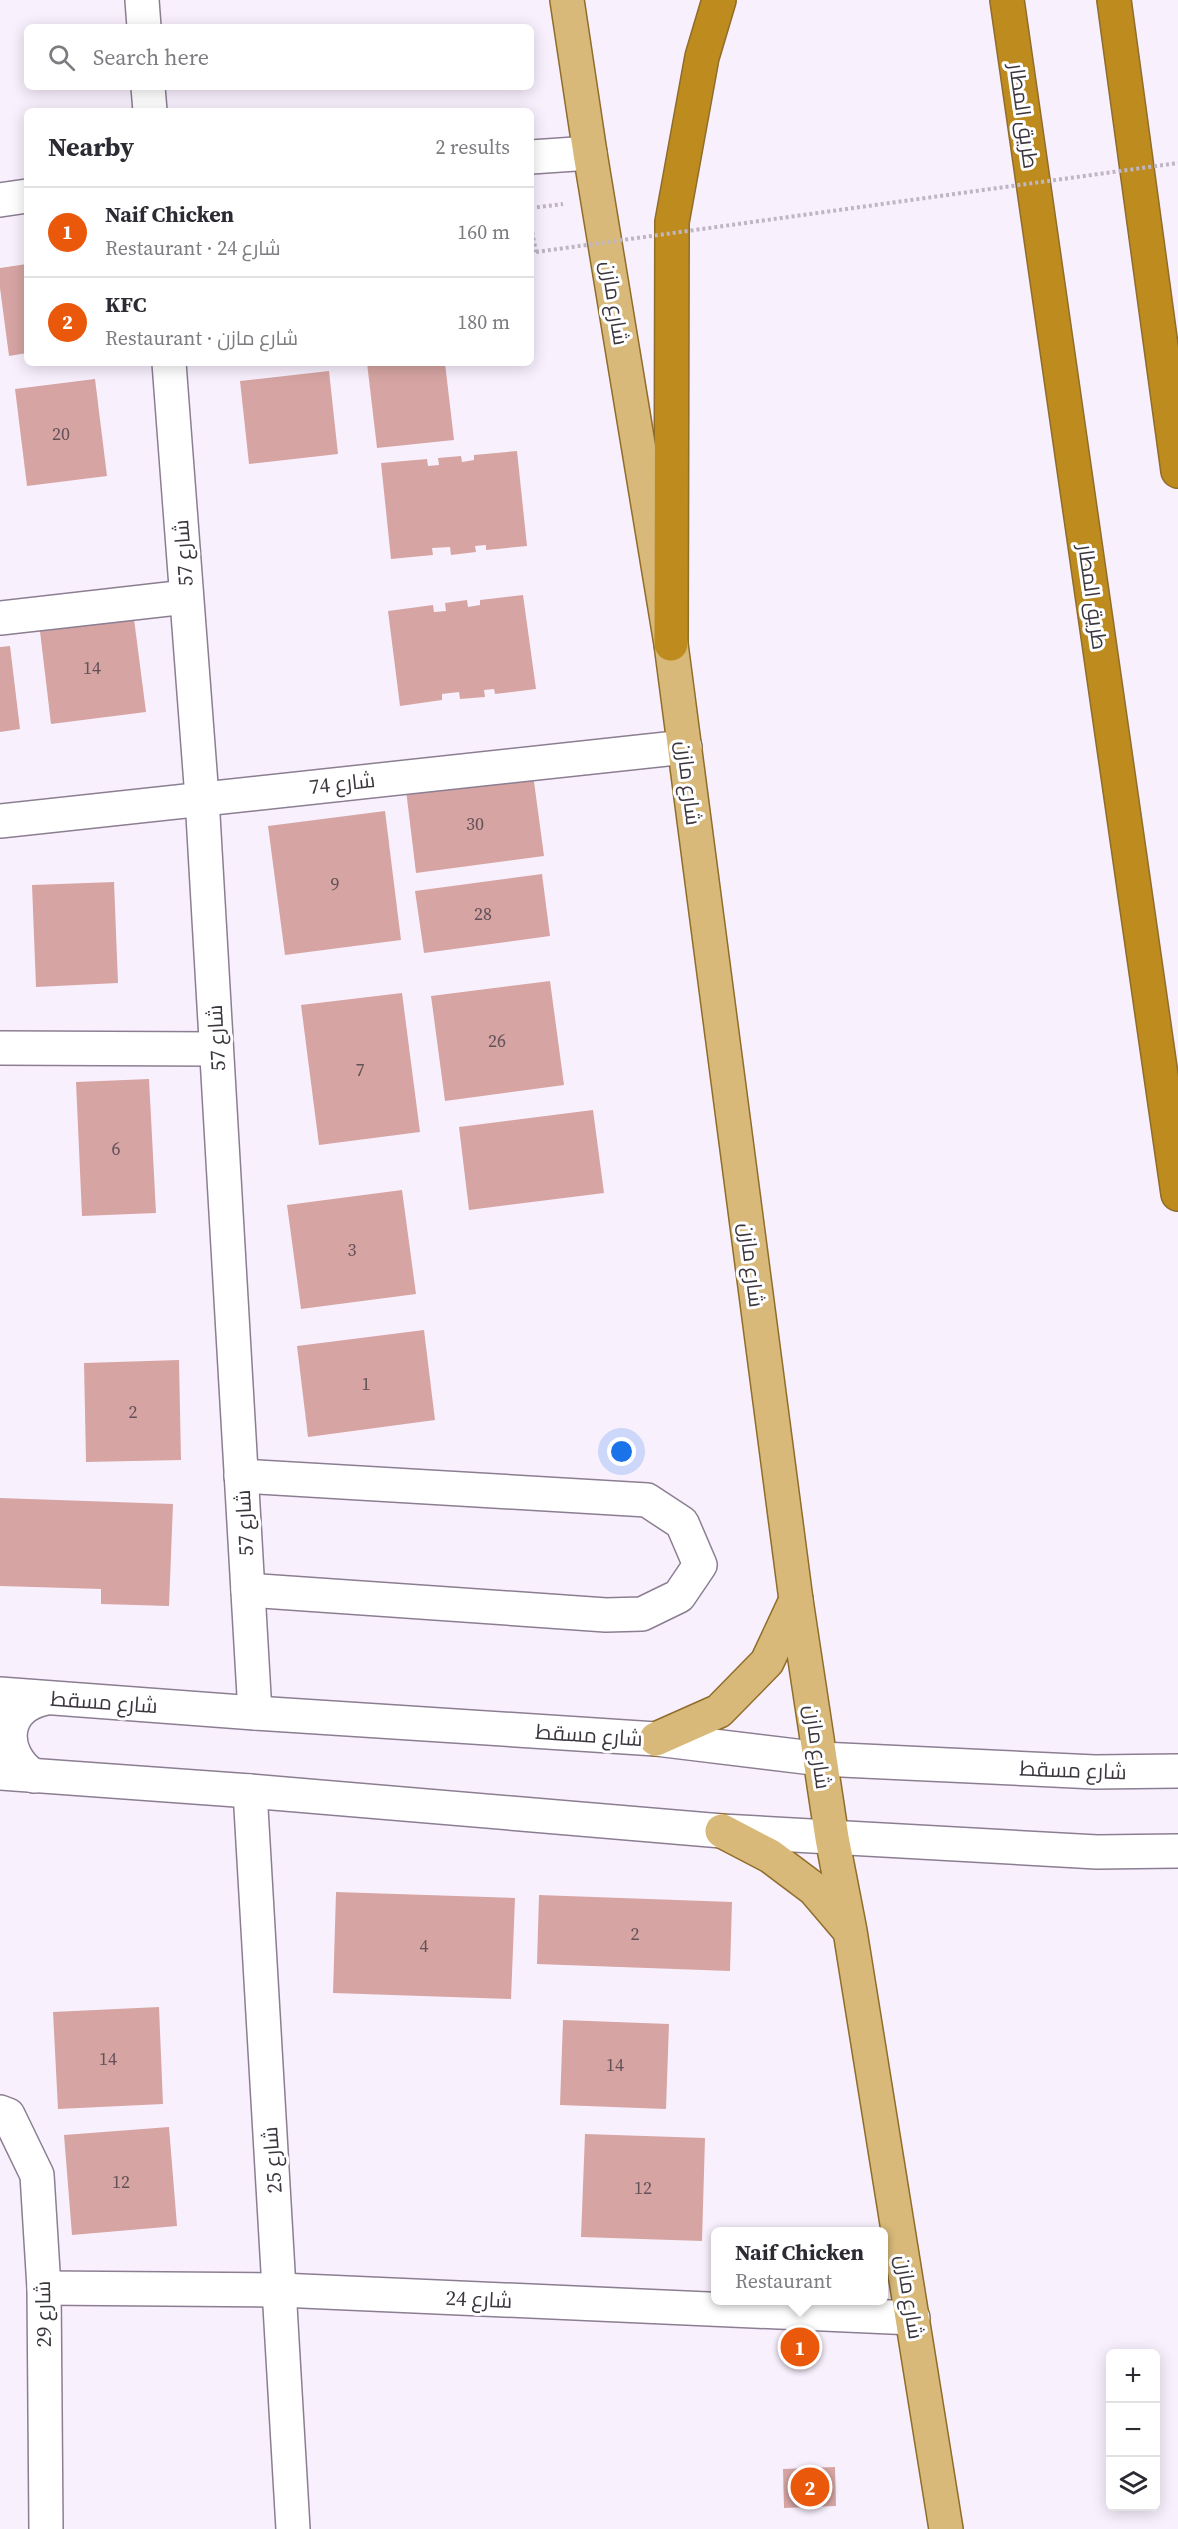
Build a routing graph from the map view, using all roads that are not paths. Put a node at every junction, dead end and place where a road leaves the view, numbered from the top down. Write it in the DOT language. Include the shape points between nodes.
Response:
graph roads {
  1 [pos="142,0"];
  2 [pos="567,0"];
  3 [pos="719,0"];
  4 [pos="1007,0"];
  5 [pos="1114,0"];
  6 [pos="144,24"];
  7 [pos="148,90"];
  8 [pos="150,108"];
  9 [pos="590,153"];
  10 [pos="534,157"];
  11 [pos="24,196"];
  12 [pos="0,200"];
  13 [pos="169,366"];
  14 [pos="1178,471"];
  15 [pos="186,597"];
  16 [pos="0,618"];
  17 [pos="671,644"];
  18 [pos="685,747"];
  19 [pos="202,798"];
  20 [pos="0,821"];
  21 [pos="0,1048"];
  22 [pos="216,1049"];
  23 [pos="1178,1194"];
  24 [pos="241,1476"];
  25 [pos="248,1590"];
  26 [pos="796,1600"];
  27 [pos="0,1694"];
  28 [pos="46,1698"];
  29 [pos="255,1713"];
  30 [pos="656,1739"];
  31 [pos="821,1759"];
  32 [pos="1178,1771"];
  33 [pos="0,1773"];
  34 [pos="34,1776"];
  35 [pos="250,1791"];
  36 [pos="722,1831"];
  37 [pos="832,1838"];
  38 [pos="1178,1851"];
  39 [pos="850,1931"];
  40 [pos="0,2112"];
  41 [pos="44,2288"];
  42 [pos="280,2290"];
  43 [pos="913,2318"];
  44 [pos="46,2529"];
  45 [pos="293,2529"];
  46 [pos="946,2529"];
  1 -- 6 [label="street"];
  2 -- 9 [label="main road, شارع مازن"];
  3 -- 17 [label="highway" via="702,57 672,222"];
  4 -- 23 [label="highway, طريق المطار"];
  5 -- 14 [label="highway"];
  7 -- 8 [label="street"];
  9 -- 10 [label="street"];
  9 -- 17 [label="main road, شارع مازن"];
  11 -- 12 [label="street"];
  13 -- 15 [label="street, شارع 57"];
  15 -- 16 [label="street"];
  15 -- 19 [label="street, شارع 57"];
  17 -- 18 [label="main road, شارع مازن"];
  18 -- 19 [label="street, شارع 74"];
  18 -- 26 [label="main road, شارع مازن"];
  19 -- 20 [label="street, شارع 74"];
  19 -- 22 [label="street, شارع 57"];
  21 -- 22 [label="street"];
  22 -- 24 [label="street, شارع 57"];
  24 -- 25 [label="street, شارع 57"];
  24 -- 25 [label="street" via="647,1500 682,1523 700,1565 679,1596 642,1614 606,1615"];
  25 -- 29 [label="street, شارع 57"];
  26 -- 30 [label="main road" via="767,1662 719,1711"];
  26 -- 31 [label="main road, شارع مازن"];
  27 -- 28 [label="street, شارع مسقط"];
  28 -- 29 [label="street, شارع مسقط"];
  28 -- 34 [label="street" via="23,1707 15,1715 8,1738 15,1762"];
  29 -- 30 [label="street, شارع مسقط"];
  30 -- 31 [label="street, شارع مسقط"];
  31 -- 32 [label="street, شارع مسقط" via="1095,1772"];
  31 -- 37 [label="main road, شارع مازن"];
  33 -- 34 [label="street"];
  34 -- 35 [label="street"];
  35 -- 36 [label="street"];
  35 -- 42 [label="street, شارع 25"];
  36 -- 37 [label="street"];
  36 -- 39 [label="main road" via="770,1856 814,1889"];
  37 -- 38 [label="street" via="1097,1852"];
  37 -- 39 [label="main road, شارع مازن"];
  39 -- 43 [label="main road, شارع مازن"];
  40 -- 41 [label="street, شارع 29" via="8,2115 37,2175"];
  41 -- 42 [label="street, شارع 24"];
  41 -- 44 [label="street, شارع 29"];
  42 -- 43 [label="street, شارع 24"];
  42 -- 45 [label="street, شارع 25"];
  43 -- 46 [label="main road, شارع مازن"];
}
